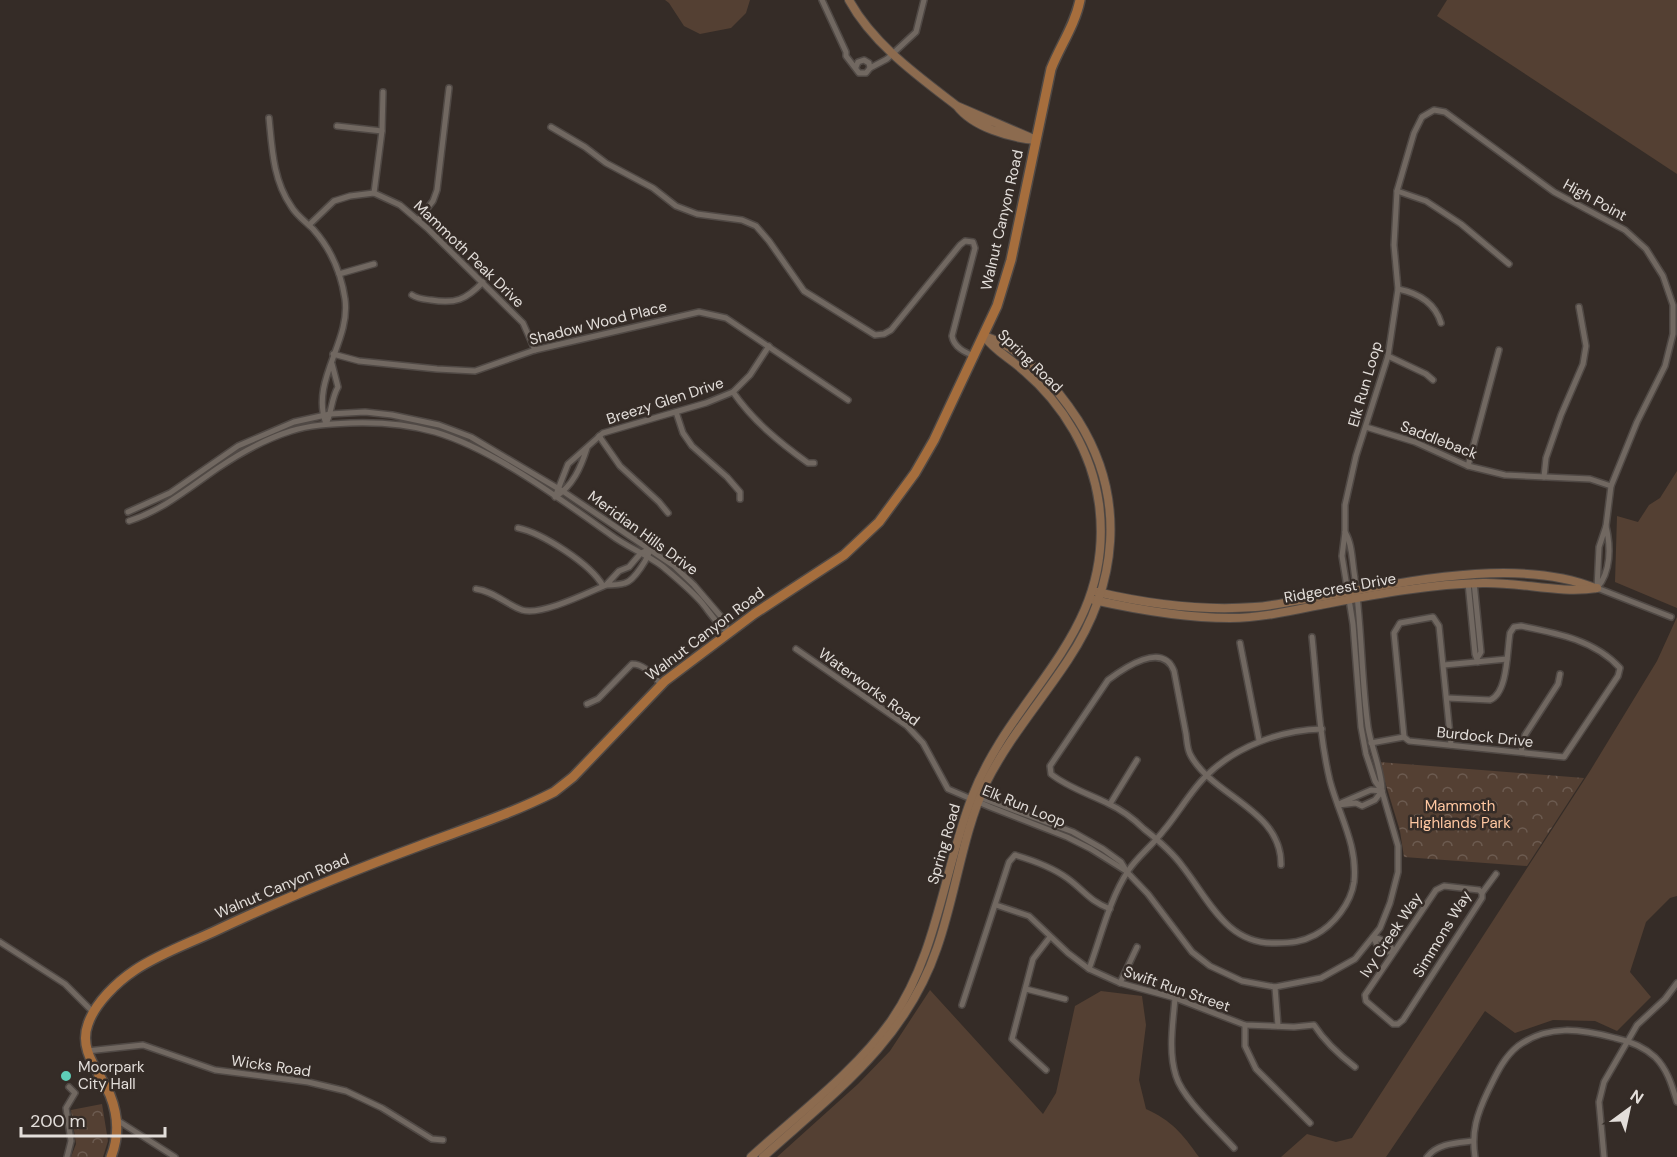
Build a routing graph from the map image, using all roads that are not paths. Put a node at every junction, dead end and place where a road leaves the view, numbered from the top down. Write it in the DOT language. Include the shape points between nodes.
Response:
graph roads {
  1 [pos="822,0"];
  2 [pos="849,0"];
  3 [pos="924,0"];
  4 [pos="1080,0"];
  5 [pos="846,52"];
  6 [pos="894,53"];
  7 [pos="860,60"];
  8 [pos="856,67"];
  9 [pos="870,68"];
  10 [pos="449,88"];
  11 [pos="383,93"];
  12 [pos="1434,110"];
  13 [pos="269,118"];
  14 [pos="337,126"];
  15 [pos="551,127"];
  16 [pos="382,131"];
  17 [pos="1036,140"];
  18 [pos="1397,190"];
  19 [pos="374,194"];
  20 [pos="418,220"];
  21 [pos="309,225"];
  22 [pos="374,264"];
  23 [pos="1509,264"];
  24 [pos="339,274"];
  25 [pos="483,282"];
  26 [pos="1398,289"];
  27 [pos="412,296"];
  28 [pos="1580,307"];
  29 [pos="1441,323"];
  30 [pos="984,336"];
  31 [pos="769,346"];
  32 [pos="1499,350"];
  33 [pos="535,351"];
  34 [pos="333,354"];
  35 [pos="974,356"];
  36 [pos="1388,356"];
  37 [pos="332,364"];
  38 [pos="326,377"];
  39 [pos="336,379"];
  40 [pos="1432,380"];
  41 [pos="733,392"];
  42 [pos="848,400"];
  43 [pos="676,412"];
  44 [pos="330,414"];
  45 [pos="324,416"];
  46 [pos="326,424"];
  47 [pos="1366,427"];
  48 [pos="599,436"];
  49 [pos="587,448"];
  50 [pos="225,454"];
  51 [pos="572,460"];
  52 [pos="229,461"];
  53 [pos="814,463"];
  54 [pos="581,465"];
  55 [pos="1468,466"];
  56 [pos="1544,477"];
  57 [pos="1611,486"];
  58 [pos="562,490"];
  59 [pos="555,497"];
  60 [pos="740,499"];
  61 [pos="128,512"];
  62 [pos="668,513"];
  63 [pos="129,521"];
  64 [pos="1606,526"];
  65 [pos="518,528"];
  66 [pos="1345,532"];
  67 [pos="1600,544"];
  68 [pos="1608,544"];
  69 [pos="650,549"];
  70 [pos="641,553"];
  71 [pos="649,557"];
  72 [pos="619,571"];
  73 [pos="1468,574"];
  74 [pos="626,583"];
  75 [pos="1471,584"];
  76 [pos="604,586"];
  77 [pos="1597,588"];
  78 [pos="476,589"];
  79 [pos="1357,595"];
  80 [pos="1095,596"];
  81 [pos="1348,597"];
  82 [pos="1671,617"];
  83 [pos="729,633"];
  84 [pos="1312,637"];
  85 [pos="1240,643"];
  86 [pos="796,649"];
  87 [pos="1478,659"];
  88 [pos="1507,659"];
  89 [pos="1444,665"];
  90 [pos="1560,674"];
  91 [pos="661,684"];
  92 [pos="1447,698"];
  93 [pos="587,704"];
  94 [pos="1322,729"];
  95 [pos="1404,737"];
  96 [pos="1259,740"];
  97 [pos="1371,743"];
  98 [pos="1451,745"];
  99 [pos="1521,752"];
  100 [pos="1137,760"];
  101 [pos="1206,776"];
  102 [pos="1382,791"];
  103 [pos="977,799"];
  104 [pos="1110,804"];
  105 [pos="1338,805"];
  106 [pos="1156,840"];
  107 [pos="1281,865"];
  108 [pos="1127,872"];
  109 [pos="1496,874"];
  110 [pos="1439,887"];
  111 [pos="1482,893"];
  112 [pos="996,904"];
  113 [pos="1110,909"];
  114 [pos="1050,937"];
  115 [pos="1373,937"];
  116 [pos="0,942"];
  117 [pos="1137,947"];
  118 [pos="1393,951"];
  119 [pos="1089,969"];
  120 [pos="1120,983"];
  121 [pos="1677,983"];
  122 [pos="1275,987"];
  123 [pos="1026,989"];
  124 [pos="1175,998"];
  125 [pos="1364,998"];
  126 [pos="1065,999"];
  127 [pos="962,1005"];
  128 [pos="93,1013"];
  129 [pos="1245,1025"];
  130 [pos="1278,1026"];
  131 [pos="1628,1040"];
  132 [pos="87,1051"];
  133 [pos="1355,1067"];
  134 [pos="1046,1070"];
  135 [pos="1674,1081"];
  136 [pos="69,1087"];
  137 [pos="1677,1102"];
  138 [pos="117,1120"];
  139 [pos="1311,1122"];
  140 [pos="443,1140"];
  141 [pos="1473,1141"];
  142 [pos="1234,1148"];
  143 [pos="67,1157"];
  144 [pos="111,1157"];
  145 [pos="175,1157"];
  146 [pos="751,1157"];
  147 [pos="763,1157"];
  148 [pos="1427,1157"];
  149 [pos="1475,1157"];
  150 [pos="1604,1157"];
  1 -- 5 [label="street"];
  2 -- 6 [label="main road" via="864,24"];
  3 -- 6 [label="street" via="916,32"];
  4 -- 17 [label="main road, Walnut Canyon Road" via="1051,69"];
  5 -- 7 [label="street"];
  5 -- 8 [label="street"];
  6 -- 9 [label="street"];
  6 -- 17 [label="main road" via="963,113 990,128"];
  7 -- 8 [label="street"];
  7 -- 9 [label="street" via="866,60"];
  8 -- 9 [label="street" via="861,74"];
  10 -- 20 [label="street" via="437,190"];
  11 -- 16 [label="street"];
  12 -- 18 [label="street, Elk Run Loop" via="1422,117 1414,134"];
  12 -- 57 [label="street, High Point" via="1445,112 1554,192 1625,230 1646,249 1664,276 1673,305 1673,334 1665,366"];
  13 -- 21 [label="street" via="278,181 291,207"];
  14 -- 16 [label="street"];
  15 -- 35 [label="street" via="676,206 756,226 804,291 875,335 891,330 960,245 973,242 975,248 952,336 953,343"];
  16 -- 19 [label="street"];
  17 -- 30 [label="main road, Walnut Canyon Road" via="1005,281"];
  18 -- 23 [label="street" via="1426,201 1461,224"];
  18 -- 26 [label="street, Elk Run Loop" via="1394,245"];
  19 -- 20 [label="street, Mammoth Peak Drive" via="400,205"];
  19 -- 21 [label="street" via="334,201"];
  20 -- 25 [label="street, Mammoth Peak Drive"];
  21 -- 24 [label="street" via="329,248"];
  22 -- 24 [label="street"];
  24 -- 34 [label="street" via="345,300 344,324"];
  25 -- 27 [label="street" via="472,294 457,301"];
  25 -- 33 [label="street, Mammoth Peak Drive" via="523,323"];
  26 -- 29 [label="street" via="1413,292 1426,301 1437,311"];
  26 -- 36 [label="street, Elk Run Loop"];
  28 -- 56 [label="street" via="1586,346 1584,364 1561,415 1546,458"];
  30 -- 35 [label="main road, Walnut Canyon Road"];
  30 -- 80 [label="main road, Spring Road" via="1061,410 1084,452 1094,482 1102,540"];
  31 -- 33 [label="street, Shadow Wood Place" via="726,318 699,312"];
  31 -- 41 [label="street, Breezy Glen Drive"];
  31 -- 42 [label="street, Shadow Wood Place"];
  32 -- 55 [label="street"];
  33 -- 34 [label="street, Shadow Wood Place" via="475,370 359,361"];
  34 -- 37 [label="street"];
  35 -- 83 [label="main road, Walnut Canyon Road" via="924,459 870,533 824,570"];
  36 -- 40 [label="street"];
  36 -- 47 [label="street, Elk Run Loop"];
  37 -- 38 [label="street"];
  37 -- 39 [label="street"];
  38 -- 39 [label="street"];
  38 -- 45 [label="street"];
  39 -- 44 [label="street" via="338,387"];
  41 -- 43 [label="street, Breezy Glen Drive"];
  41 -- 53 [label="street" via="765,428 808,463"];
  43 -- 48 [label="street, Breezy Glen Drive" via="608,430"];
  43 -- 60 [label="street" via="692,446 727,477 740,492"];
  44 -- 45 [label="street, Meridian Hills Drive"];
  44 -- 46 [label="street"];
  44 -- 58 [label="street, Meridian Hills Drive" via="374,413 439,425 471,437"];
  45 -- 46 [label="street"];
  45 -- 50 [label="street, Meridian Hills Drive" via="269,431"];
  46 -- 52 [label="street, Meridian Hills Drive" via="291,431"];
  46 -- 59 [label="street, Meridian Hills Drive" via="388,423 435,432 486,455"];
  47 -- 55 [label="street, Saddleback" via="1415,442"];
  47 -- 66 [label="street, Elk Run Loop" via="1349,481"];
  48 -- 49 [label="street, Breezy Glen Drive"];
  48 -- 62 [label="street" via="620,466"];
  49 -- 51 [label="street, Breezy Glen Drive"];
  49 -- 54 [label="street, Breezy Glen Drive"];
  50 -- 52 [label="street"];
  50 -- 61 [label="street, Meridian Hills Drive" via="170,493"];
  51 -- 54 [label="street"];
  51 -- 58 [label="street, Breezy Glen Drive"];
  52 -- 63 [label="street, Meridian Hills Drive" via="176,498"];
  54 -- 58 [label="street, Breezy Glen Drive"];
  55 -- 56 [label="street, Saddleback" via="1505,475"];
  56 -- 57 [label="street, Saddleback" via="1590,479"];
  57 -- 64 [label="street, High Point"];
  58 -- 59 [label="street, Breezy Glen Drive"];
  58 -- 69 [label="street, Meridian Hills Drive"];
  59 -- 70 [label="street, Meridian Hills Drive"];
  64 -- 67 [label="street, High Point"];
  64 -- 68 [label="street, High Point"];
  65 -- 76 [label="street" via="543,537 585,565"];
  66 -- 79 [label="street, Elk Run Loop"];
  66 -- 81 [label="street, Elk Run Loop" via="1342,556"];
  67 -- 68 [label="street"];
  67 -- 77 [label="street, High Point"];
  68 -- 77 [label="street, High Point" via="1606,578"];
  69 -- 70 [label="street"];
  69 -- 71 [label="street"];
  69 -- 83 [label="street, Meridian Hills Drive" via="694,585 724,620"];
  70 -- 71 [label="street, Meridian Hills Drive"];
  70 -- 72 [label="street" via="630,567"];
  71 -- 74 [label="street"];
  71 -- 83 [label="street, Meridian Hills Drive" via="701,602"];
  72 -- 74 [label="street" via="618,578"];
  72 -- 76 [label="street"];
  73 -- 75 [label="street"];
  73 -- 77 [label="main road, Ridgecrest Drive" via="1527,573"];
  73 -- 79 [label="main road, Ridgecrest Drive"];
  74 -- 76 [label="street"];
  75 -- 77 [label="main road, Ridgecrest Drive" via="1581,591"];
  75 -- 79 [label="main road, Ridgecrest Drive"];
  75 -- 87 [label="street"];
  76 -- 78 [label="street" via="538,611 525,611 486,590"];
  77 -- 82 [label="street, Ridgecrest Drive"];
  79 -- 81 [label="main road, Ridgecrest Drive"];
  79 -- 97 [label="street, Elk Run Loop"];
  80 -- 81 [label="main road, Ridgecrest Drive" via="1176,616 1232,619 1290,612"];
  80 -- 103 [label="main road, Spring Road" via="1069,644 998,746"];
  81 -- 102 [label="street, Elk Run Loop" via="1361,727 1369,763"];
  83 -- 91 [label="main road, Walnut Canyon Road"];
  84 -- 94 [label="street"];
  85 -- 96 [label="street"];
  86 -- 103 [label="street, Waterworks Road" via="906,726 923,743 945,785"];
  87 -- 88 [label="street"];
  87 -- 89 [label="street"];
  88 -- 92 [label="street" via="1503,685 1495,698"];
  88 -- 99 [label="street, Burdock Drive" via="1509,636 1521,626 1566,636 1596,650 1620,668 1564,757"];
  89 -- 92 [label="street"];
  89 -- 95 [label="street" via="1439,626 1433,617 1400,623 1394,633"];
  90 -- 99 [label="street" via="1558,684 1525,735"];
  91 -- 93 [label="street" via="646,669 632,664 598,699"];
  91 -- 128 [label="main road, Walnut Canyon Road" via="554,792 324,883 185,945 136,969"];
  92 -- 98 [label="street"];
  94 -- 96 [label="street"];
  94 -- 105 [label="street" via="1330,782"];
  95 -- 97 [label="street"];
  95 -- 98 [label="street, Burdock Drive" via="1409,741"];
  96 -- 101 [label="street"];
  97 -- 102 [label="street, Elk Run Loop"];
  98 -- 99 [label="street, Burdock Drive"];
  100 -- 104 [label="street"];
  101 -- 104 [label="street" via="1190,755 1171,663 1153,657 1108,680 1050,766 1051,774 1059,780"];
  101 -- 106 [label="street"];
  101 -- 107 [label="street" via="1253,811 1266,826 1281,853"];
  102 -- 105 [label="street" via="1371,790"];
  102 -- 105 [label="street" via="1362,806"];
  102 -- 115 [label="street, Elk Run Loop" via="1398,846 1398,872 1390,903"];
  103 -- 108 [label="street, Elk Run Loop" via="1067,837"];
  103 -- 146 [label="main road, Spring Road" via="931,939 898,1009 852,1066"];
  103 -- 147 [label="main road, Spring Road" via="940,940 908,1010 861,1070"];
  104 -- 106 [label="street"];
  105 -- 106 [label="street" via="1351,841 1354,883 1347,902 1332,922 1299,942 1269,943 1244,938 1223,922 1182,865"];
  106 -- 108 [label="street"];
  108 -- 113 [label="street"];
  108 -- 122 [label="street, Elk Run Loop" via="1192,952 1210,966 1242,981"];
  109 -- 111 [label="street"];
  110 -- 111 [label="street, Simmons Way"];
  110 -- 118 [label="street, Ivy Creek Way"];
  111 -- 125 [label="street, Simmons Way" via="1403,1020 1393,1024"];
  112 -- 113 [label="street" via="1009,862 1015,855 1049,868"];
  112 -- 114 [label="street, Swift Run Street" via="1029,916"];
  112 -- 127 [label="street"];
  113 -- 119 [label="street"];
  114 -- 119 [label="street, Swift Run Street"];
  114 -- 123 [label="street" via="1033,958"];
  115 -- 118 [label="street" via="1377,945 1387,952"];
  115 -- 122 [label="street, Elk Run Loop" via="1354,959 1321,978"];
  116 -- 128 [label="street" via="65,984"];
  117 -- 120 [label="street"];
  118 -- 125 [label="street, Ivy Creek Way"];
  119 -- 120 [label="street, Swift Run Street"];
  120 -- 124 [label="street, Swift Run Street"];
  121 -- 131 [label="street" via="1643,1017"];
  122 -- 130 [label="street"];
  123 -- 126 [label="street"];
  123 -- 134 [label="street" via="1012,1039"];
  124 -- 129 [label="street, Swift Run Street"];
  124 -- 142 [label="street" via="1172,1049 1176,1078 1185,1094"];
  128 -- 132 [label="main road, Walnut Canyon Road" via="85,1036"];
  129 -- 130 [label="street, Swift Run Street"];
  129 -- 139 [label="street" via="1245,1046 1256,1069"];
  130 -- 133 [label="street, Swift Run Street" via="1314,1025 1322,1038"];
  131 -- 135 [label="street" via="1656,1058"];
  131 -- 141 [label="street" via="1565,1030 1538,1035 1520,1045 1498,1071 1476,1120"];
  131 -- 150 [label="street" via="1600,1093"];
  132 -- 138 [label="main road" via="110,1096"];
  132 -- 140 [label="street, Wicks Road" via="143,1045 216,1070 346,1091 432,1139"];
  135 -- 137 [label="street"];
  136 -- 143 [label="street" via="75,1093 66,1108 72,1141"];
  138 -- 144 [label="main road"];
  138 -- 145 [label="street"];
  141 -- 148 [label="street" via="1439,1147"];
  141 -- 149 [label="street"];
}
